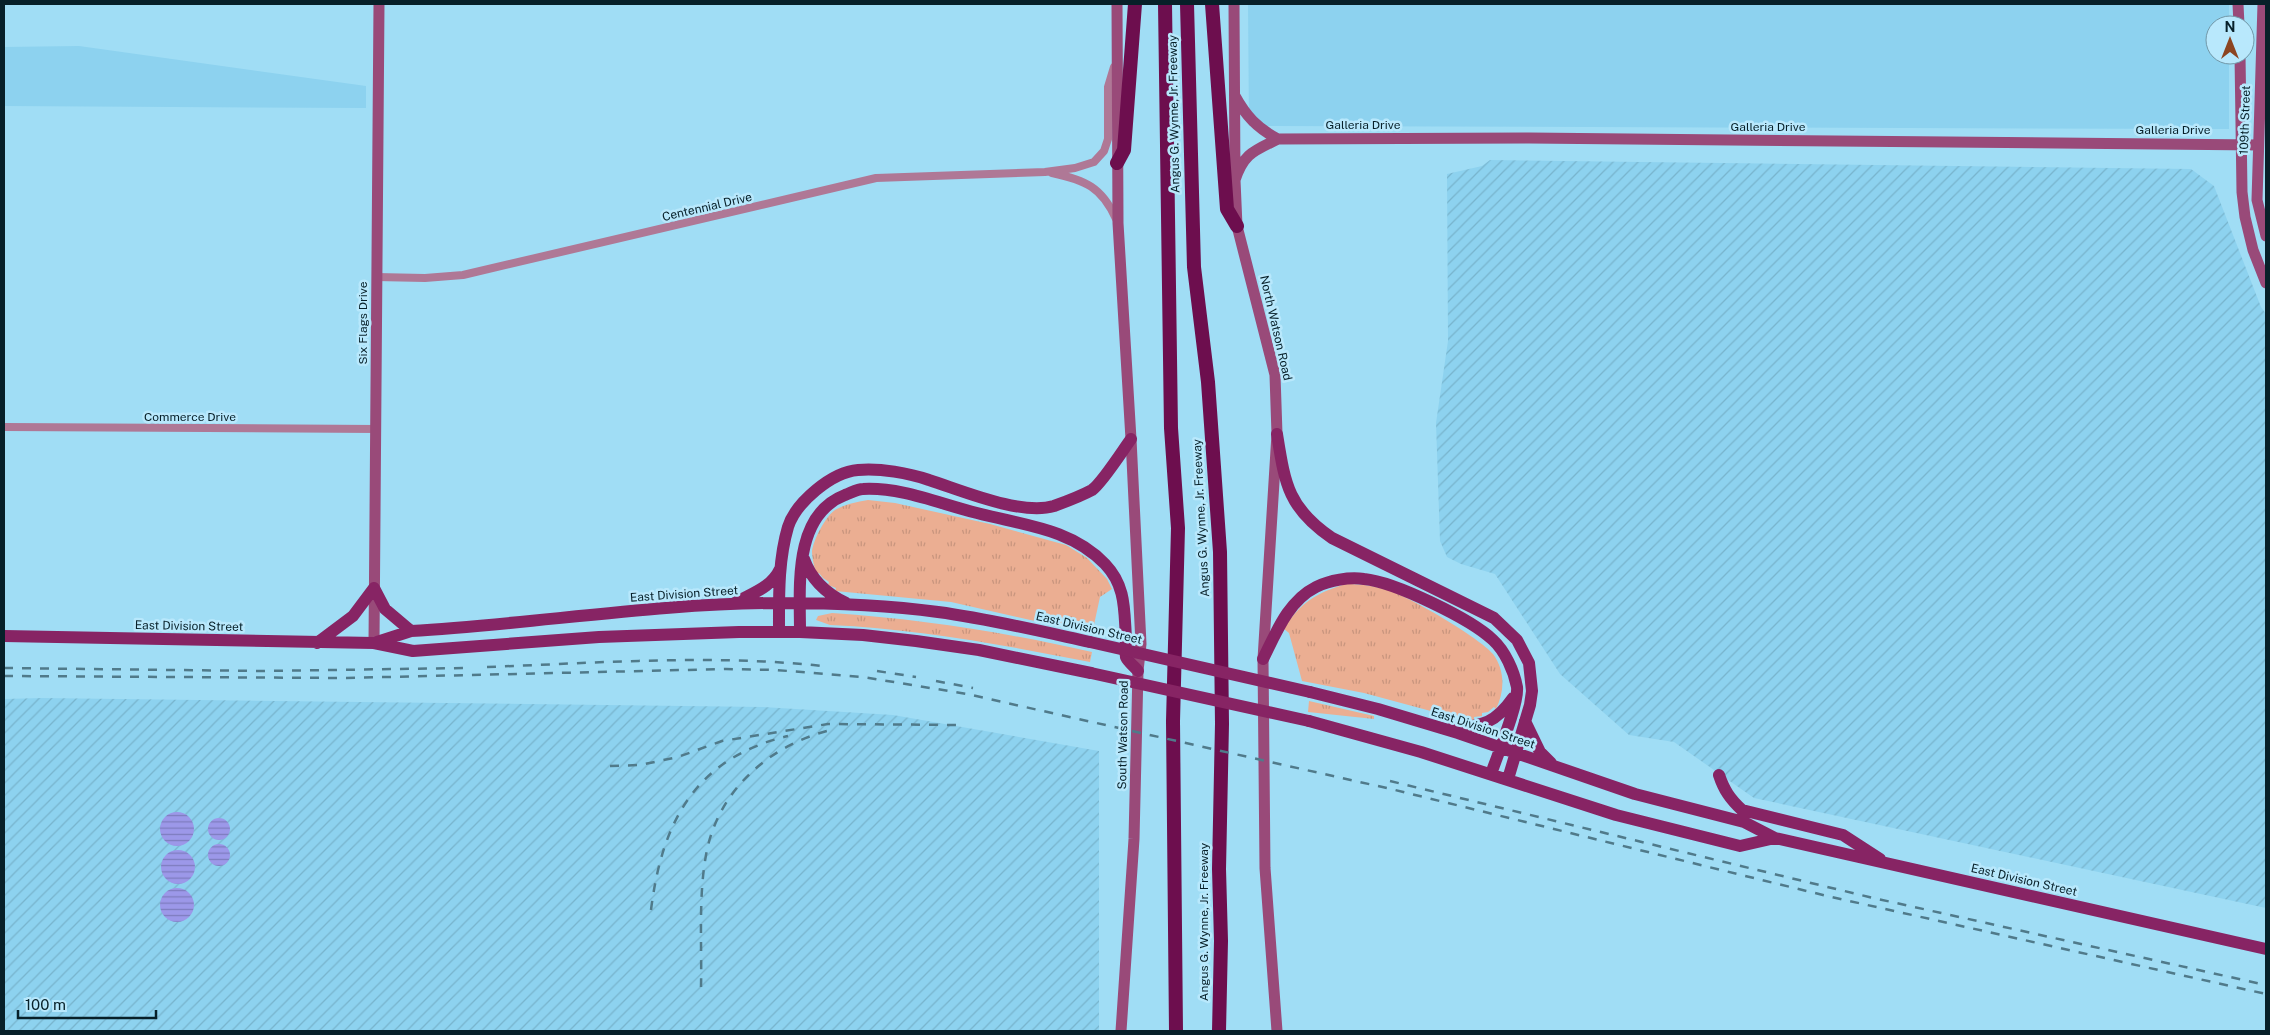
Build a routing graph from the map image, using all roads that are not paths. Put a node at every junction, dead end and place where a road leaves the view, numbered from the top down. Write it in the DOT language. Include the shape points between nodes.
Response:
graph roads {
  1 [pos="379,4"];
  2 [pos="1117,4"];
  3 [pos="1135,4"];
  4 [pos="1164,4"];
  5 [pos="1186,4"];
  6 [pos="1212,4"];
  7 [pos="1234,4"];
  8 [pos="2263,4"];
  9 [pos="1116,63"];
  10 [pos="2240,65"];
  11 [pos="1234,94"];
  12 [pos="1278,139"];
  13 [pos="2242,145"];
  14 [pos="2258,145"];
  15 [pos="1117,163"];
  16 [pos="1045,172"];
  17 [pos="1234,180"];
  18 [pos="1118,223"];
  19 [pos="1237,226"];
  20 [pos="2266,236"];
  21 [pos="376,277"];
  22 [pos="2266,283"];
  23 [pos="4,427"];
  24 [pos="377,430"];
  25 [pos="1277,434"];
  26 [pos="1131,439"];
  27 [pos="803,557"];
  28 [pos="781,567"];
  29 [pos="374,588"];
  30 [pos="779,602"];
  31 [pos="800,603"];
  32 [pos="848,604"];
  33 [pos="731,605"];
  34 [pos="411,631"];
  35 [pos="779,632"];
  36 [pos="800,632"];
  37 [pos="4,636"];
  38 [pos="317,643"];
  39 [pos="374,643"];
  40 [pos="1264,659"];
  41 [pos="1138,672"];
  42 [pos="1516,694"];
  43 [pos="1525,721"];
  44 [pos="1446,730"];
  45 [pos="1500,747"];
  46 [pos="1516,753"];
  47 [pos="1554,767"];
  48 [pos="1491,774"];
  49 [pos="1719,775"];
  50 [pos="1508,779"];
  51 [pos="1775,838"];
  52 [pos="1886,863"];
  53 [pos="2266,949"];
  54 [pos="1120,1031"];
  55 [pos="1176,1031"];
  56 [pos="1219,1031"];
  57 [pos="1278,1031"];
  1 -- 21 [label="street, Six Flags Drive"];
  2 -- 9 [label="street"];
  3 -- 15 [label="highway" via="1124,150"];
  4 -- 55 [label="highway, Angus G. Wynne, Jr. Freeway" via="1171,428 1178,528 1173,721"];
  5 -- 56 [label="highway, Angus G. Wynne, Jr. Freeway" via="1194,267 1208,382 1220,552 1222,724 1219,869 1222,941"];
  6 -- 19 [label="highway" via="1227,209"];
  7 -- 11 [label="street, North Watson Road"];
  8 -- 14 [label="street, 109th Street"];
  9 -- 15 [label="street"];
  9 -- 16 [label="street, Centennial Drive" via="1108,87 1108,139 1104,151 1094,162"];
  10 -- 13 [label="street, 109th Street"];
  11 -- 12 [label="street" via="1250,120"];
  11 -- 17 [label="street, North Watson Road"];
  12 -- 13 [label="street, Galleria Drive" via="1529,138"];
  12 -- 17 [label="street" via="1246,156"];
  13 -- 14 [label="street, Galleria Drive"];
  13 -- 22 [label="street, 109th Street" via="2245,217"];
  14 -- 20 [label="street, 109th Street" via="2258,200"];
  15 -- 18 [label="street"];
  16 -- 18 [label="street, Centennial Drive" via="1070,177 1096,189 1109,201"];
  16 -- 21 [label="street, Centennial Drive" via="876,178 463,275"];
  17 -- 19 [label="street, North Watson Road"];
  18 -- 26 [label="street"];
  19 -- 25 [label="street, North Watson Road" via="1275,375"];
  21 -- 24 [label="street, Six Flags Drive"];
  23 -- 24 [label="street, Commerce Drive"];
  24 -- 29 [label="street, Six Flags Drive"];
  25 -- 40 [label="street, North Watson Road"];
  25 -- 43 [label="main road" via="1288,490 1298,508 1319,529 1477,609 1508,629 1525,653 1531,674 1532,691"];
  26 -- 28 [label="main road" via="1093,489 1052,507 1016,507 928,479 892,472 858,470 832,479 806,497 789,525"];
  26 -- 41 [label="street, South Watson Road" via="1141,644"];
  27 -- 31 [label="main road"];
  27 -- 32 [label="main road" via="825,590"];
  27 -- 41 [label="main road" via="818,513 834,499 861,489 918,496 978,514 1029,524 1074,539 1113,573 1123,596 1126,658"];
  28 -- 30 [label="main road"];
  28 -- 33 [label="main road" via="776,578 766,586"];
  29 -- 34 [label="main road" via="386,609"];
  29 -- 38 [label="main road" via="353,616"];
  29 -- 39 [label="street, Six Flags Drive"];
  30 -- 31 [label="main road, East Division Street"];
  30 -- 33 [label="main road, East Division Street"];
  30 -- 35 [label="main road"];
  31 -- 32 [label="main road, East Division Street"];
  31 -- 36 [label="main road"];
  32 -- 44 [label="main road, East Division Street, bridge" via="938,612 1005,623 1310,692"];
  33 -- 34 [label="main road, East Division Street"];
  34 -- 39 [label="main road, East Division Street"];
  35 -- 36 [label="main road, East Division Street"];
  35 -- 39 [label="main road, East Division Street" via="599,637 413,651"];
  36 -- 48 [label="main road, East Division Street, bridge" via="916,641 1091,673 1309,721"];
  37 -- 38 [label="main road, East Division Street"];
  38 -- 39 [label="main road, East Division Street"];
  40 -- 42 [label="main road" via="1282,620 1315,588 1342,580 1364,579 1391,585 1488,636 1500,648 1510,666"];
  40 -- 57 [label="street" via="1265,868"];
  41 -- 54 [label="street, South Watson Road" via="1134,840"];
  42 -- 44 [label="main road" via="1497,718"];
  42 -- 45 [label="main road"];
  43 -- 46 [label="main road"];
  43 -- 47 [label="main road" via="1540,752"];
  44 -- 45 [label="main road, East Division Street"];
  45 -- 46 [label="main road, East Division Street"];
  45 -- 48 [label="main road"];
  46 -- 47 [label="main road, East Division Street"];
  46 -- 50 [label="main road"];
  47 -- 51 [label="main road, East Division Street" via="1635,794 1744,822"];
  48 -- 50 [label="main road, East Division Street"];
  49 -- 52 [label="main road" via="1723,788 1742,810 1843,835"];
  50 -- 51 [label="main road, East Division Street" via="1616,815 1740,846"];
  51 -- 52 [label="main road, East Division Street"];
  52 -- 53 [label="main road, East Division Street"];
}
